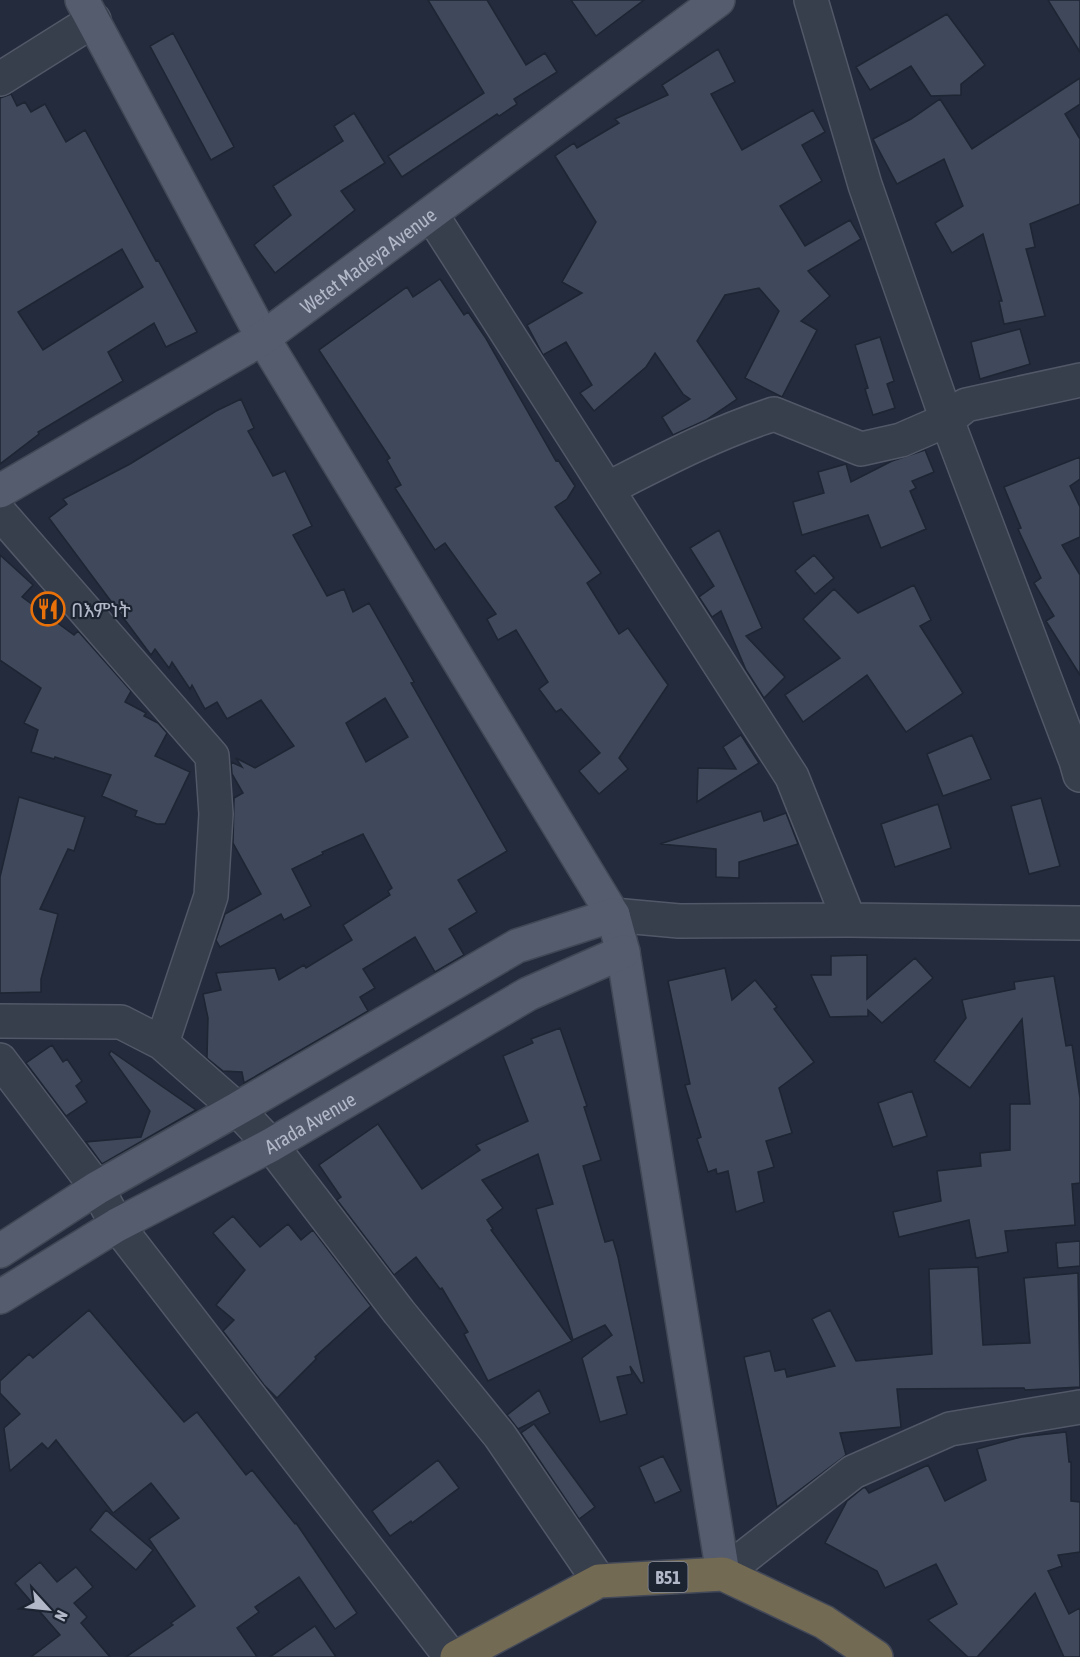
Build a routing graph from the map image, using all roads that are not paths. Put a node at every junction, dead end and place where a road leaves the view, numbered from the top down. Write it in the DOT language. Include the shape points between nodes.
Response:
graph roads {
  1 [pos="718,0"];
  2 [pos="811,0"];
  3 [pos="88,10"];
  4 [pos="0,79"];
  5 [pos="431,214"];
  6 [pos="263,338"];
  7 [pos="1080,380"];
  8 [pos="947,420"];
  9 [pos="607,489"];
  10 [pos="0,491"];
  11 [pos="0,513"];
  12 [pos="1080,775"];
  13 [pos="613,915"];
  14 [pos="849,920"];
  15 [pos="680,921"];
  16 [pos="1080,923"];
  17 [pos="623,952"];
  18 [pos="0,1020"];
  19 [pos="162,1043"];
  20 [pos="0,1060"];
  21 [pos="237,1109"];
  22 [pos="271,1145"];
  23 [pos="97,1188"];
  24 [pos="117,1225"];
  25 [pos="0,1251"];
  26 [pos="0,1297"];
  27 [pos="1080,1407"];
  28 [pos="723,1574"];
  29 [pos="599,1581"];
  30 [pos="451,1657"];
  31 [pos="457,1657"];
  32 [pos="876,1657"];
  1 -- 5 [label="main road, Wetet Madeya Avenue"];
  2 -- 8 [label="street" via="865,185"];
  3 -- 4 [label="street"];
  3 -- 6 [label="main road"];
  5 -- 6 [label="main road, Wetet Madeya Avenue"];
  5 -- 9 [label="street"];
  6 -- 10 [label="main road, Wetet Madeya Avenue"];
  6 -- 13 [label="main road"];
  7 -- 8 [label="street" via="966,405"];
  8 -- 9 [label="street" via="901,440 861,449 774,414 701,442"];
  8 -- 12 [label="street"];
  9 -- 14 [label="street" via="792,777"];
  11 -- 19 [label="street" via="212,756 216,814 210,896"];
  13 -- 15 [label="street"];
  13 -- 17 [label="main road"];
  13 -- 21 [label="main road" via="517,946"];
  14 -- 15 [label="street"];
  14 -- 16 [label="street"];
  15 -- 17 [label="street"];
  17 -- 22 [label="main road, Arada Avenue" via="528,993"];
  17 -- 28 [label="main road"];
  18 -- 19 [label="street" via="121,1022"];
  19 -- 21 [label="street"];
  20 -- 23 [label="street"];
  21 -- 22 [label="street"];
  21 -- 23 [label="main road"];
  22 -- 24 [label="main road, Arada Avenue"];
  22 -- 29 [label="street" via="500,1436"];
  23 -- 24 [label="street"];
  23 -- 25 [label="main road"];
  24 -- 26 [label="main road, Arada Avenue"];
  24 -- 30 [label="street"];
  27 -- 28 [label="street" via="950,1429 853,1472"];
  28 -- 29 [label="highway, B51"];
  28 -- 32 [label="highway, B51" via="824,1622"];
  29 -- 31 [label="highway, B51"];
}
